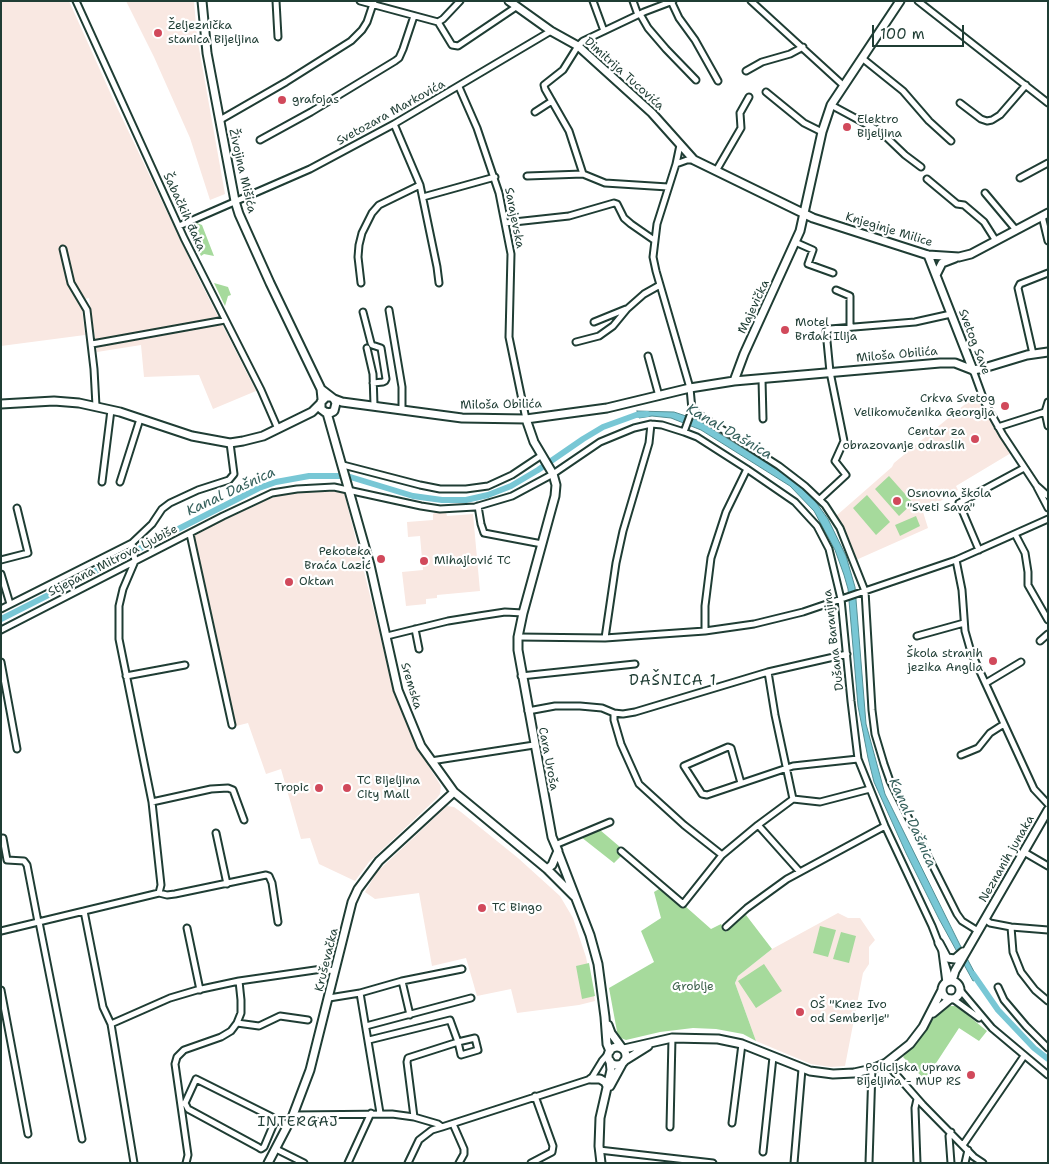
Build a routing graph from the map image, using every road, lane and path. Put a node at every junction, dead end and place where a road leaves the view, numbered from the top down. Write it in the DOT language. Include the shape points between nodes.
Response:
graph roads {
  1 [pos="76,1"];
  2 [pos="202,1"];
  3 [pos="276,1"];
  4 [pos="360,1"];
  5 [pos="460,1"];
  6 [pos="510,1"];
  7 [pos="593,1"];
  8 [pos="633,1"];
  9 [pos="672,1"];
  10 [pos="751,1"];
  11 [pos="900,1"];
  12 [pos="918,1"];
  13 [pos="374,4"];
  14 [pos="516,7"];
  15 [pos="639,14"];
  16 [pos="414,16"];
  17 [pos="438,22"];
  18 [pos="604,31"];
  19 [pos="551,32"];
  20 [pos="278,37"];
  21 [pos="578,46"];
  22 [pos="803,48"];
  23 [pos="862,58"];
  24 [pos="746,71"];
  25 [pos="696,80"];
  26 [pos="718,82"];
  27 [pos="1026,85"];
  28 [pos="844,86"];
  29 [pos="459,87"];
  30 [pos="766,92"];
  31 [pos="749,97"];
  32 [pos="552,101"];
  33 [pos="960,103"];
  34 [pos="1048,103"];
  35 [pos="832,106"];
  36 [pos="535,112"];
  37 [pos="220,120"];
  38 [pos="394,124"];
  39 [pos="822,132"];
  40 [pos="260,140"];
  41 [pos="951,141"];
  42 [pos="680,145"];
  43 [pos="694,160"];
  44 [pos="1048,163"];
  45 [pos="676,164"];
  46 [pos="921,167"];
  47 [pos="716,171"];
  48 [pos="583,174"];
  49 [pos="527,176"];
  50 [pos="495,177"];
  51 [pos="1020,178"];
  52 [pos="927,179"];
  53 [pos="420,185"];
  54 [pos="668,187"];
  55 [pos="985,193"];
  56 [pos="423,197"];
  57 [pos="235,201"];
  58 [pos="804,214"];
  59 [pos="1045,215"];
  60 [pos="505,223"];
  61 [pos="179,226"];
  62 [pos="1016,230"];
  63 [pos="654,240"];
  64 [pos="996,241"];
  65 [pos="1048,241"];
  66 [pos="795,242"];
  67 [pos="63,249"];
  68 [pos="928,255"];
  69 [pos="959,257"];
  70 [pos="833,273"];
  71 [pos="1048,273"];
  72 [pos="936,275"];
  73 [pos="361,283"];
  74 [pos="439,284"];
  75 [pos="660,285"];
  76 [pos="836,290"];
  77 [pos="627,309"];
  78 [pos="389,310"];
  79 [pos="363,312"];
  80 [pos="951,314"];
  81 [pos="225,320"];
  82 [pos="594,322"];
  83 [pos="850,328"];
  84 [pos="576,342"];
  85 [pos="92,344"];
  86 [pos="367,348"];
  87 [pos="966,350"];
  88 [pos="1048,352"];
  89 [pos="1032,354"];
  90 [pos="648,356"];
  91 [pos="955,363"];
  92 [pos="973,370"];
  93 [pos="830,372"];
  94 [pos="762,378"];
  95 [pos="734,381"];
  96 [pos="373,383"];
  97 [pos="690,388"];
  98 [pos="321,389"];
  99 [pos="659,396"];
  100 [pos="332,398"];
  101 [pos="321,402"];
  102 [pos="342,402"];
  103 [pos="1048,402"];
  104 [pos="1,404"];
  105 [pos="374,405"];
  106 [pos="96,406"];
  107 [pos="111,410"];
  108 [pos="402,410"];
  109 [pos="330,411"];
  110 [pos="312,412"];
  111 [pos="692,412"];
  112 [pos="1045,412"];
  113 [pos="763,418"];
  114 [pos="140,419"];
  115 [pos="526,419"];
  116 [pos="651,424"];
  117 [pos="1048,426"];
  118 [pos="998,427"];
  119 [pos="278,429"];
  120 [pos="685,430"];
  121 [pos="230,443"];
  122 [pos="542,456"];
  123 [pos="343,467"];
  124 [pos="1024,468"];
  125 [pos="748,469"];
  126 [pos="552,472"];
  127 [pos="102,482"];
  128 [pos="120,482"];
  129 [pos="1036,485"];
  130 [pos="350,490"];
  131 [pos="1047,494"];
  132 [pos="820,499"];
  133 [pos="478,506"];
  134 [pos="17,508"];
  135 [pos="1048,510"];
  136 [pos="1046,520"];
  137 [pos="190,534"];
  138 [pos="1015,534"];
  139 [pos="542,544"];
  140 [pos="132,545"];
  141 [pos="978,550"];
  142 [pos="134,559"];
  143 [pos="1,560"];
  144 [pos="956,560"];
  145 [pos="1,574"];
  146 [pos="863,592"];
  147 [pos="841,599"];
  148 [pos="10,604"];
  149 [pos="1,609"];
  150 [pos="524,613"];
  151 [pos="1048,620"];
  152 [pos="964,623"];
  153 [pos="416,629"];
  154 [pos="1,630"];
  155 [pos="705,631"];
  156 [pos="1048,634"];
  157 [pos="387,636"];
  158 [pos="917,636"];
  159 [pos="518,637"];
  160 [pos="605,638"];
  161 [pos="1040,641"];
  162 [pos="419,649"];
  163 [pos="847,654"];
  164 [pos="1,662"];
  165 [pos="1021,662"];
  166 [pos="185,664"];
  167 [pos="635,664"];
  168 [pos="768,672"];
  169 [pos="126,676"];
  170 [pos="522,676"];
  171 [pos="986,683"];
  172 [pos="528,711"];
  173 [pos="614,713"];
  174 [pos="1004,724"];
  175 [pos="232,725"];
  176 [pos="534,745"];
  177 [pos="17,749"];
  178 [pos="961,755"];
  179 [pos="858,759"];
  180 [pos="431,761"];
  181 [pos="786,768"];
  182 [pos="741,783"];
  183 [pos="870,790"];
  184 [pos="454,792"];
  185 [pos="793,799"];
  186 [pos="152,802"];
  187 [pos="1048,804"];
  188 [pos="1048,810"];
  189 [pos="244,820"];
  190 [pos="610,822"];
  191 [pos="758,824"];
  192 [pos="885,826"];
  193 [pos="216,833"];
  194 [pos="3,838"];
  195 [pos="556,848"];
  196 [pos="621,851"];
  197 [pos="1024,852"];
  198 [pos="722,855"];
  199 [pos="1048,866"];
  200 [pos="547,870"];
  201 [pos="799,871"];
  202 [pos="227,884"];
  203 [pos="159,893"];
  204 [pos="574,896"];
  205 [pos="84,911"];
  206 [pos="985,919"];
  207 [pos="38,922"];
  208 [pos="278,922"];
  209 [pos="726,927"];
  210 [pos="1011,927"];
  211 [pos="187,928"];
  212 [pos="1048,930"];
  213 [pos="1,931"];
  214 [pos="978,931"];
  215 [pos="939,943"];
  216 [pos="959,961"];
  217 [pos="462,969"];
  218 [pos="335,970"];
  219 [pos="402,981"];
  220 [pos="239,982"];
  221 [pos="952,985"];
  222 [pos="998,987"];
  223 [pos="1,990"];
  224 [pos="200,990"];
  225 [pos="360,992"];
  226 [pos="329,998"];
  227 [pos="471,998"];
  228 [pos="952,999"];
  229 [pos="1048,1001"];
  230 [pos="410,1015"];
  231 [pos="605,1017"];
  232 [pos="929,1017"];
  233 [pos="308,1020"];
  234 [pos="986,1022"];
  235 [pos="238,1023"];
  236 [pos="111,1024"];
  237 [pos="366,1026"];
  238 [pos="672,1038"];
  239 [pos="368,1040"];
  240 [pos="653,1043"];
  241 [pos="742,1044"];
  242 [pos="1048,1048"];
  243 [pos="623,1049"];
  244 [pos="610,1056"];
  245 [pos="1024,1056"];
  246 [pos="773,1057"];
  247 [pos="623,1063"];
  248 [pos="886,1063"];
  249 [pos="802,1069"];
  250 [pos="872,1069"];
  251 [pos="1048,1075"];
  252 [pos="591,1079"];
  253 [pos="607,1086"];
  254 [pos="535,1096"];
  255 [pos="604,1097"];
  256 [pos="918,1099"];
  257 [pos="371,1113"];
  258 [pos="380,1113"];
  259 [pos="293,1115"];
  260 [pos="414,1117"];
  261 [pos="274,1118"];
  262 [pos="732,1123"];
  263 [pos="453,1124"];
  264 [pos="288,1125"];
  265 [pos="442,1127"];
  266 [pos="670,1127"];
  267 [pos="951,1132"];
  268 [pos="28,1134"];
  269 [pos="82,1139"];
  270 [pos="963,1145"];
  271 [pos="276,1149"];
  272 [pos="599,1150"];
  273 [pos="968,1150"];
  274 [pos="763,1152"];
  275 [pos="134,1163"];
  276 [pos="186,1163"];
  277 [pos="268,1163"];
  278 [pos="304,1163"];
  279 [pos="348,1163"];
  280 [pos="408,1163"];
  281 [pos="458,1163"];
  282 [pos="531,1163"];
  283 [pos="601,1163"];
  284 [pos="712,1163"];
  285 [pos="794,1163"];
  286 [pos="869,1163"];
  287 [pos="917,1163"];
  288 [pos="951,1163"];
  289 [pos="965,1163"];
  290 [pos="983,1163"];
  1 -- 61 [label="street, Šabačkih đaka"];
  2 -- 37 [label="main road, Živojina Mišića" via="207,53"];
  3 -- 20 [label="street"];
  4 -- 13 [label="street"];
  5 -- 17 [label="street"];
  6 -- 14 [label="main road, Dimitrija Tucovića"];
  7 -- 18 [label="street"];
  8 -- 15 [label="street"];
  9 -- 15 [label="street"];
  9 -- 26 [label="street"];
  10 -- 22 [label="street"];
  11 -- 23 [label="main road, Majevička"];
  12 -- 27 [label="street"];
  13 -- 16 [label="street"];
  13 -- 37 [label="street" via="367,22 352,41"];
  14 -- 17 [label="street" via="458,46 452,45"];
  14 -- 19 [label="main road, Dimitrija Tucovića"];
  15 -- 18 [label="street"];
  15 -- 25 [label="street"];
  16 -- 17 [label="street"];
  16 -- 40 [label="street" via="399,58"];
  18 -- 21 [label="street"];
  19 -- 21 [label="main road, Dimitrija Tucovića"];
  19 -- 29 [label="street, Svetozara Markovića"];
  21 -- 32 [label="street" via="563,70 544,85"];
  21 -- 42 [label="main road, Dimitrija Tucovića" via="652,113"];
  22 -- 24 [label="street"];
  22 -- 28 [label="street"];
  23 -- 28 [label="main road, Majevička"];
  23 -- 41 [label="street" via="903,90"];
  27 -- 33 [label="street" via="992,120 981,119"];
  27 -- 34 [label="street"];
  28 -- 35 [label="main road, Majevička"];
  29 -- 38 [label="street, Svetozara Markovića"];
  29 -- 50 [label="street, Sarajevska"];
  30 -- 39 [label="street" via="804,123"];
  31 -- 47 [label="street" via="740,113 741,128"];
  32 -- 36 [label="street"];
  32 -- 48 [label="street" via="568,131"];
  35 -- 39 [label="main road, Majevička"];
  35 -- 46 [label="street" via="881,132"];
  37 -- 57 [label="main road, Živojina Mišića"];
  38 -- 53 [label="street"];
  38 -- 57 [label="street, Svetozara Markovića" via="310,169"];
  39 -- 58 [label="main road, Majevička"];
  42 -- 43 [label="main road, Dimitrija Tucovića"];
  42 -- 45 [label="street"];
  43 -- 45 [label="street"];
  43 -- 47 [label="main road, Dimitrija Tucovića"];
  44 -- 51 [label="street"];
  45 -- 54 [label="street"];
  47 -- 58 [label="main road, Dimitrija Tucovića"];
  48 -- 49 [label="street"];
  48 -- 54 [label="street" via="605,182"];
  50 -- 56 [label="street"];
  50 -- 60 [label="street, Sarajevska"];
  52 -- 64 [label="street" via="984,222"];
  53 -- 56 [label="street"];
  53 -- 73 [label="street" via="379,205 372,213 359,245"];
  54 -- 63 [label="street"];
  55 -- 62 [label="street"];
  56 -- 74 [label="street"];
  57 -- 61 [label="street, Svetozara Markovića"];
  57 -- 98 [label="main road, Živojina Mišića"];
  58 -- 66 [label="main road, Majevička"];
  58 -- 68 [label="main road, Knjeginje Milice"];
  59 -- 62 [label="main road, Knjeginje Milice"];
  59 -- 65 [label="street"];
  60 -- 63 [label="street" via="569,216 614,203 624,218"];
  60 -- 115 [label="street, Sarajevska" via="511,254 509,337"];
  61 -- 81 [label="street, Šabačkih đaka"];
  62 -- 64 [label="main road, Knjeginje Milice"];
  63 -- 75 [label="street" via="653,257"];
  64 -- 69 [label="main road, Knjeginje Milice"];
  66 -- 70 [label="street" via="813,250 808,264"];
  66 -- 95 [label="main road, Majevička"];
  67 -- 85 [label="street" via="71,283 87,310"];
  68 -- 69 [label="main road, Knjeginje Milice"];
  68 -- 72 [label="main road, Svetog Save"];
  69 -- 72 [label="main road" via="942,264"];
  71 -- 89 [label="street" via="1020,284 1018,288"];
  72 -- 80 [label="main road, Svetog Save"];
  75 -- 77 [label="street"];
  75 -- 97 [label="street"];
  76 -- 83 [label="street" via="850,296"];
  77 -- 82 [label="street"];
  77 -- 84 [label="street" via="613,326 599,336"];
  78 -- 108 [label="street" via="402,387"];
  79 -- 96 [label="street" via="372,345 381,348 386,379 385,382"];
  80 -- 83 [label="street" via="916,322"];
  80 -- 87 [label="main road, Svetog Save"];
  81 -- 85 [label="street"];
  81 -- 119 [label="street, Šabačkih đaka"];
  83 -- 93 [label="street" via="826,331"];
  85 -- 106 [label="street"];
  86 -- 96 [label="street"];
  87 -- 91 [label="main road"];
  87 -- 92 [label="main road, Svetog Save"];
  88 -- 89 [label="main road"];
  89 -- 92 [label="main road"];
  90 -- 99 [label="street"];
  91 -- 92 [label="main road, Miloša Obilića"];
  91 -- 93 [label="main road, Miloša Obilića"];
  92 -- 118 [label="street, Svetog Save"];
  93 -- 94 [label="main road, Miloša Obilića"];
  93 -- 132 [label="street" via="844,441 835,461 846,475"];
  94 -- 95 [label="main road, Miloša Obilića"];
  94 -- 113 [label="street"];
  95 -- 97 [label="main road, Miloša Obilića"];
  96 -- 105 [label="street"];
  97 -- 99 [label="main road, Miloša Obilića"];
  97 -- 111 [label="street"];
  98 -- 100 [label="main road, Miloša Obilića"];
  98 -- 101 [label="main road"];
  99 -- 115 [label="main road, Miloša Obilića" via="607,408"];
  100 -- 101 [label="main road" via="326,397"];
  100 -- 102 [label="main road, Miloša Obilića"];
  100 -- 109 [label="main road" via="336,403"];
  101 -- 109 [label="main road" via="321,409"];
  101 -- 110 [label="main road"];
  102 -- 105 [label="main road, Miloša Obilića"];
  102 -- 109 [label="main road"];
  103 -- 112 [label="street"];
  104 -- 106 [label="main road" via="54,401"];
  105 -- 108 [label="main road, Miloša Obilića"];
  106 -- 107 [label="main road"];
  107 -- 114 [label="main road"];
  107 -- 127 [label="street"];
  108 -- 115 [label="main road, Miloša Obilića" via="462,418"];
  109 -- 110 [label="main road"];
  109 -- 123 [label="main road, Sremska"];
  110 -- 119 [label="main road"];
  111 -- 120 [label="street"];
  111 -- 132 [label="street" via="787,471"];
  112 -- 117 [label="street"];
  112 -- 118 [label="street"];
  114 -- 121 [label="main road" via="192,436"];
  114 -- 128 [label="street"];
  115 -- 122 [label="main road, Cara Uroša"];
  116 -- 120 [label="street, Dušana Baranjina"];
  116 -- 126 [label="street, Dušana Baranjina" via="600,442"];
  116 -- 160 [label="street" via="649,443 622,531"];
  118 -- 124 [label="street, Svetog Save"];
  119 -- 121 [label="main road" via="253,439"];
  120 -- 125 [label="street, Dušana Baranjina"];
  121 -- 140 [label="street" via="234,474 229,480 170,503"];
  122 -- 123 [label="street" via="488,486 466,488 440,489"];
  122 -- 126 [label="main road, Cara Uroša"];
  123 -- 130 [label="main road, Sremska"];
  124 -- 129 [label="street, Svetog Save"];
  124 -- 141 [label="street" via="959,504"];
  125 -- 147 [label="street, Dušana Baranjina" via="794,502 817,526 829,549"];
  125 -- 155 [label="street" via="726,512 714,551 707,582"];
  126 -- 133 [label="street, Dušana Baranjina" via="512,496"];
  126 -- 139 [label="main road, Cara Uroša" via="555,496"];
  129 -- 131 [label="street, Svetog Save"];
  129 -- 135 [label="street"];
  130 -- 133 [label="street, Stjepana Mitrova Ljubiše" via="440,509"];
  130 -- 137 [label="street, Stjepana Mitrova Ljubiše" via="319,487 272,493"];
  130 -- 157 [label="main road, Sremska"];
  132 -- 146 [label="street" via="840,528"];
  133 -- 139 [label="street" via="484,533"];
  134 -- 143 [label="street" via="28,553"];
  135 -- 136 [label="street"];
  136 -- 138 [label="street"];
  137 -- 142 [label="street, Stjepana Mitrova Ljubiše"];
  137 -- 175 [label="street"];
  138 -- 141 [label="street"];
  138 -- 151 [label="street" via="1025,552 1028,585"];
  139 -- 150 [label="main road, Cara Uroša"];
  140 -- 142 [label="street"];
  140 -- 148 [label="street"];
  141 -- 144 [label="street"];
  142 -- 154 [label="street, Stjepana Mitrova Ljubiše"];
  142 -- 169 [label="street" via="123,589 118,622"];
  144 -- 146 [label="street"];
  144 -- 152 [label="street"];
  145 -- 148 [label="street"];
  146 -- 147 [label="street"];
  146 -- 214 [label="street" via="870,694 875,734 884,764 957,914"];
  147 -- 155 [label="street" via="776,619"];
  147 -- 163 [label="street, Dušana Baranjina"];
  148 -- 149 [label="street"];
  150 -- 153 [label="street" via="505,612"];
  150 -- 159 [label="main road, Cara Uroša"];
  152 -- 158 [label="street"];
  152 -- 171 [label="street" via="966,639"];
  153 -- 157 [label="street"];
  153 -- 162 [label="street"];
  155 -- 160 [label="street"];
  156 -- 161 [label="street"];
  157 -- 180 [label="main road, Sremska" via="398,690"];
  159 -- 160 [label="street"];
  159 -- 170 [label="main road, Cara Uroša"];
  163 -- 168 [label="street"];
  163 -- 179 [label="street, Dušana Baranjina"];
  164 -- 177 [label="street"];
  165 -- 171 [label="street"];
  166 -- 169 [label="street"];
  167 -- 170 [label="street"];
  168 -- 173 [label="street" via="654,708"];
  168 -- 181 [label="street"];
  169 -- 186 [label="street"];
  170 -- 172 [label="main road, Cara Uroša"];
  171 -- 174 [label="street"];
  172 -- 173 [label="street" via="580,706"];
  172 -- 176 [label="main road, Cara Uroša"];
  173 -- 198 [label="street" via="621,744 638,784"];
  174 -- 178 [label="street" via="990,733 978,748"];
  174 -- 187 [label="street" via="1034,789"];
  176 -- 180 [label="street"];
  176 -- 195 [label="main road, Cara Uroša"];
  179 -- 181 [label="street"];
  179 -- 183 [label="street, Dušana Baranjina"];
  180 -- 184 [label="main road, Sremska"];
  181 -- 182 [label="street"];
  181 -- 185 [label="street"];
  182 -- 182 [label="street" via="704,795 684,766 728,747"];
  183 -- 185 [label="street" via="820,802"];
  183 -- 192 [label="street, Dušana Baranjina"];
  184 -- 200 [label="main road, Sremska"];
  184 -- 218 [label="main road, Kruševačka" via="379,861 358,889"];
  185 -- 191 [label="street"];
  186 -- 189 [label="street" via="228,788 233,790"];
  186 -- 203 [label="street"];
  188 -- 197 [label="main road, Neznanih junaka"];
  190 -- 195 [label="street"];
  191 -- 198 [label="street"];
  191 -- 201 [label="street"];
  192 -- 201 [label="street"];
  192 -- 215 [label="street, Dušana Baranjina"];
  193 -- 202 [label="street"];
  194 -- 207 [label="street" via="7,860 24,861 27,865"];
  195 -- 200 [label="main road"];
  195 -- 204 [label="main road, Cara Uroša"];
  196 -- 198 [label="street" via="684,904"];
  197 -- 199 [label="street"];
  197 -- 206 [label="main road, Neznanih junaka"];
  200 -- 204 [label="main road, Sremska"];
  201 -- 209 [label="street"];
  202 -- 203 [label="street" via="167,895"];
  202 -- 208 [label="street" via="269,876"];
  203 -- 205 [label="street"];
  204 -- 231 [label="main road" via="598,964"];
  205 -- 207 [label="street"];
  205 -- 236 [label="street" via="103,1007"];
  206 -- 210 [label="street, Neznanih junaka"];
  206 -- 214 [label="main road, Neznanih junaka"];
  207 -- 213 [label="street"];
  207 -- 269 [label="street"];
  210 -- 212 [label="street, Neznanih junaka"];
  210 -- 229 [label="street" via="1013,952 1021,972"];
  211 -- 224 [label="street"];
  214 -- 216 [label="main road, Neznanih junaka"];
  215 -- 216 [label="main road" via="947,958"];
  215 -- 221 [label="street, Dušana Baranjina"];
  216 -- 221 [label="main road"];
  217 -- 219 [label="street"];
  218 -- 220 [label="street" via="322,969"];
  218 -- 226 [label="main road, Kruševačka"];
  219 -- 225 [label="street"];
  219 -- 230 [label="street"];
  220 -- 224 [label="street"];
  220 -- 235 [label="street" via="242,1000"];
  221 -- 228 [label="main road" via="958,996"];
  221 -- 228 [label="main road" via="944,996"];
  221 -- 232 [label="main road"];
  221 -- 234 [label="street"];
  222 -- 242 [label="street" via="1020,1020"];
  223 -- 268 [label="street"];
  224 -- 236 [label="street" via="162,1001"];
  225 -- 226 [label="street"];
  225 -- 237 [label="street"];
  226 -- 259 [label="main road, Kruševačka" via="310,1070"];
  227 -- 230 [label="street"];
  228 -- 232 [label="main road"];
  228 -- 234 [label="street"];
  230 -- 237 [label="street"];
  231 -- 243 [label="main road" via="611,1034"];
  231 -- 244 [label="main road"];
  232 -- 248 [label="main road" via="916,1038"];
  233 -- 235 [label="street" via="280,1016 259,1026"];
  234 -- 245 [label="street"];
  235 -- 276 [label="street" via="221,1037 184,1050 177,1057 175,1064 188,1155"];
  236 -- 275 [label="street"];
  237 -- 239 [label="street"];
  238 -- 240 [label="main road"];
  238 -- 241 [label="main road" via="718,1039"];
  238 -- 266 [label="street"];
  239 -- 258 [label="street"];
  239 -- 260 [label="street" via="450,1020 458,1042 408,1058"];
  240 -- 243 [label="main road"];
  240 -- 247 [label="main road"];
  241 -- 246 [label="main road"];
  241 -- 262 [label="street"];
  243 -- 244 [label="main road" via="615,1047"];
  243 -- 247 [label="main road" via="626,1054"];
  244 -- 247 [label="main road" via="617,1065"];
  244 -- 252 [label="street" via="602,1061"];
  244 -- 253 [label="main road"];
  245 -- 251 [label="street"];
  245 -- 270 [label="street"];
  246 -- 249 [label="main road"];
  246 -- 274 [label="street"];
  247 -- 255 [label="main road"];
  248 -- 250 [label="main road"];
  248 -- 256 [label="street"];
  249 -- 250 [label="main road" via="833,1074"];
  249 -- 285 [label="street"];
  250 -- 286 [label="street"];
  252 -- 253 [label="main road" via="600,1079"];
  252 -- 254 [label="street"];
  253 -- 255 [label="main road"];
  254 -- 263 [label="street"];
  254 -- 282 [label="street" via="553,1146 552,1152"];
  255 -- 272 [label="main road"];
  256 -- 267 [label="street"];
  256 -- 287 [label="street" via="915,1108"];
  257 -- 258 [label="street"];
  257 -- 259 [label="street"];
  257 -- 279 [label="street"];
  258 -- 260 [label="street"];
  259 -- 264 [label="main road, Kruševačka"];
  260 -- 265 [label="street"];
  261 -- 261 [label="street" via="261,1148 188,1109 185,1103 196,1079"];
  261 -- 264 [label="street"];
  263 -- 265 [label="street"];
  263 -- 281 [label="street" via="464,1149"];
  264 -- 271 [label="main road, Kruševačka"];
  265 -- 280 [label="street" via="419,1140"];
  267 -- 270 [label="street"];
  267 -- 288 [label="street" via="948,1136"];
  270 -- 273 [label="street"];
  271 -- 277 [label="main road, Kruševačka"];
  271 -- 278 [label="street"];
  272 -- 283 [label="main road"];
  272 -- 284 [label="street"];
  273 -- 289 [label="street"];
  273 -- 290 [label="street"];
}
